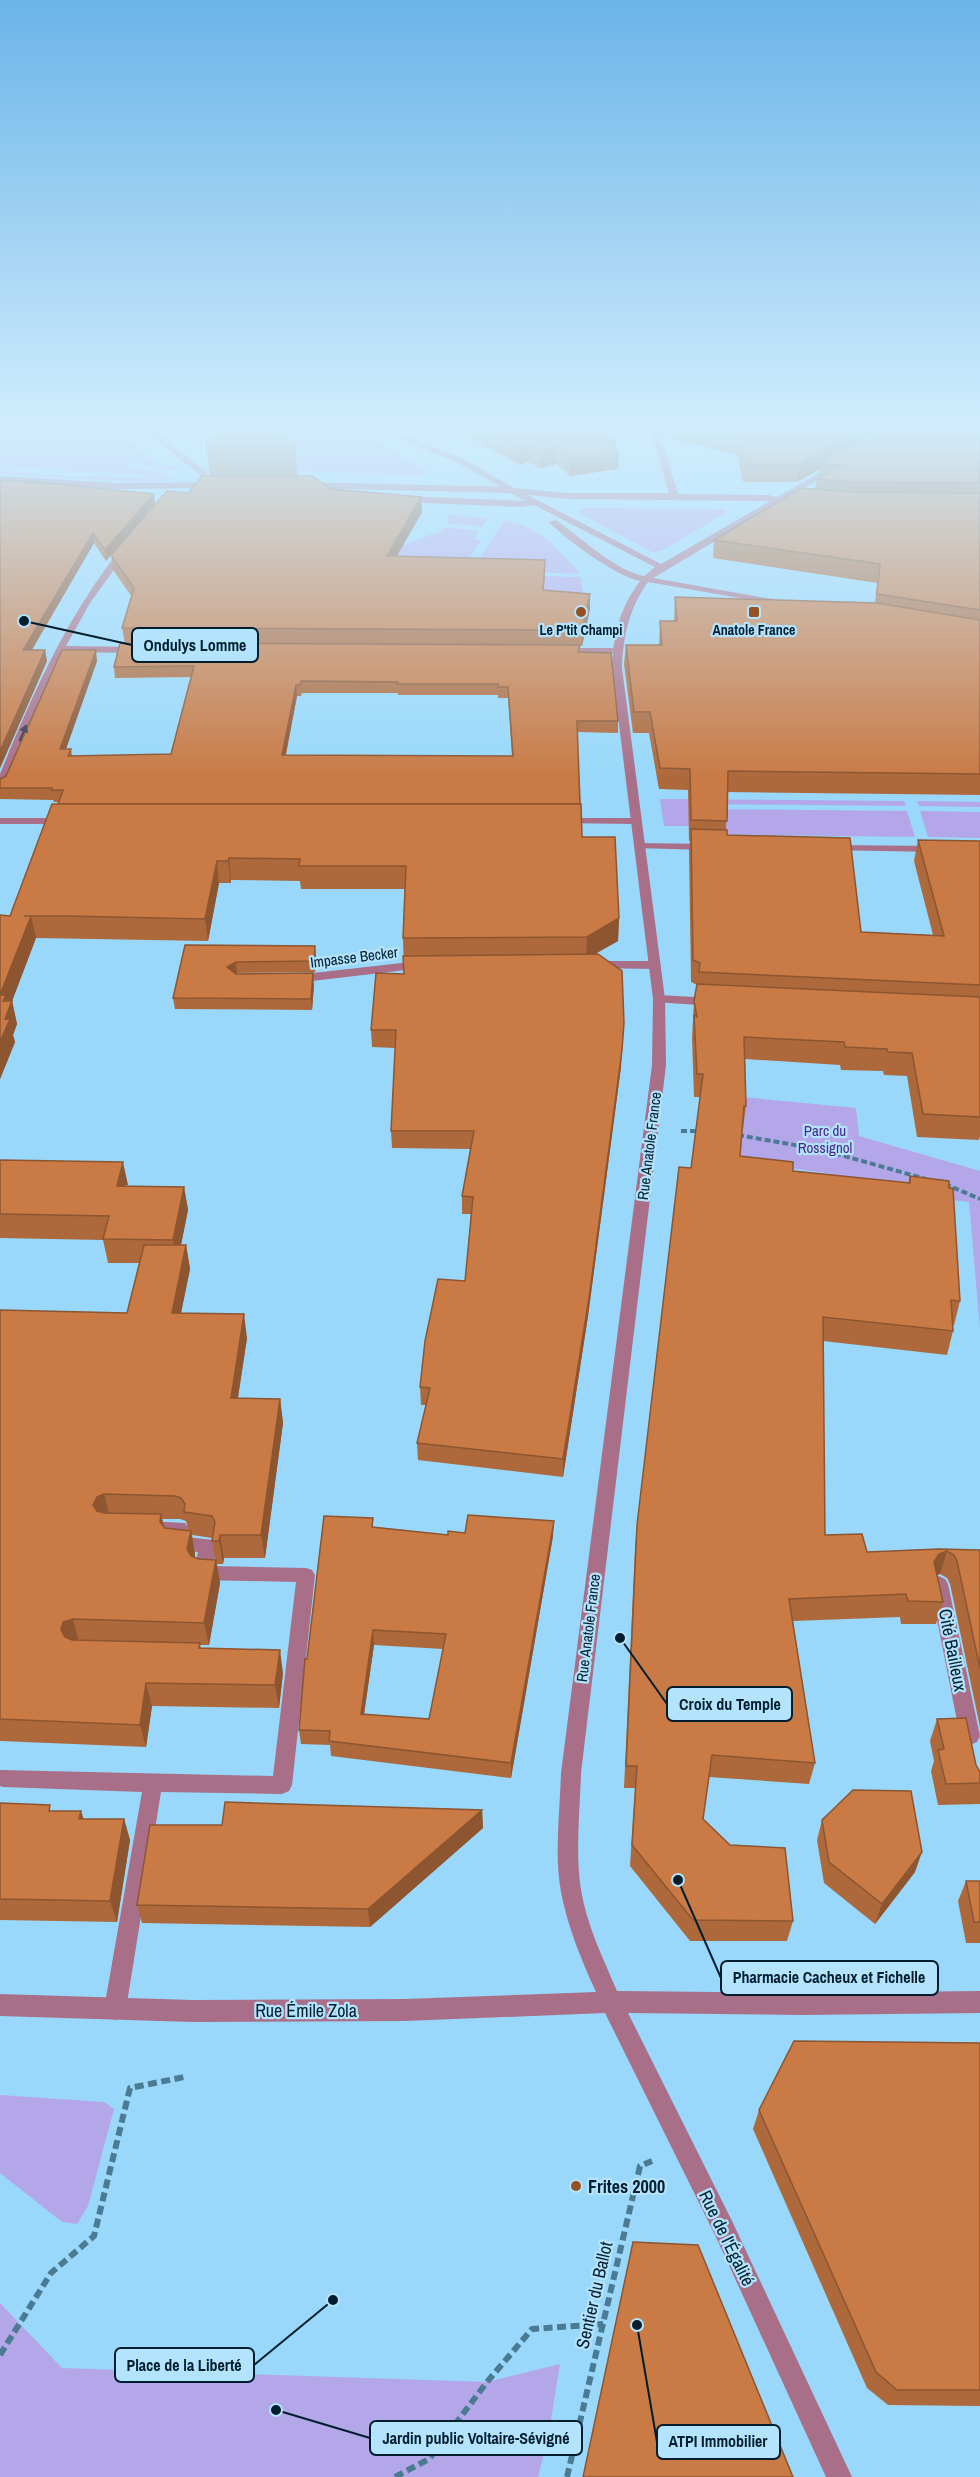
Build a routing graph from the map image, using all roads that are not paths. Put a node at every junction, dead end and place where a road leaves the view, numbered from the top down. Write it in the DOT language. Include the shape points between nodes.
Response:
graph roads {
  1 [pos="126,547"];
  2 [pos="589,547"];
  3 [pos="621,547"];
  4 [pos="696,547"];
  5 [pos="661,567"];
  6 [pos="645,580"];
  7 [pos="782,604"];
  8 [pos="61,649"];
  9 [pos="152,650"];
  10 [pos="544,651"];
  11 [pos="617,651"];
  12 [pos="0,787"];
  13 [pos="0,821"];
  14 [pos="84,821"];
  15 [pos="547,821"];
  16 [pos="636,821"];
  17 [pos="639,846"];
  18 [pos="717,847"];
  19 [pos="813,848"];
  20 [pos="944,849"];
  21 [pos="582,965"];
  22 [pos="655,965"];
  23 [pos="408,967"];
  24 [pos="285,979"];
  25 [pos="659,999"];
  26 [pos="726,1003"];
  27 [pos="133,1527"];
  28 [pos="939,1584"];
  29 [pos="274,1658"];
  30 [pos="297,1658"];
  31 [pos="973,1753"];
  32 [pos="3,1778"];
  33 [pos="153,1783"];
  34 [pos="611,2002"];
  35 [pos="980,2002"];
  36 [pos="0,2005"];
  37 [pos="115,2009"];
  38 [pos="838,2477"];
  1 -- 8 [label="street" via="104,572"];
  2 -- 6 [label="street" via="619,569"];
  3 -- 5 [label="street"];
  4 -- 5 [label="street, Rue Anatole France"];
  5 -- 6 [label="street, Rue Anatole France"];
  6 -- 7 [label="street"];
  6 -- 11 [label="street, Rue Anatole France" via="622,623"];
  8 -- 9 [label="street"];
  12 -- 8 [label="street, one-way"];
  10 -- 11 [label="street"];
  11 -- 16 [label="street, Rue Anatole France"];
  13 -- 14 [label="street"];
  15 -- 16 [label="street"];
  16 -- 17 [label="street, Rue Anatole France"];
  17 -- 18 [label="street"];
  17 -- 22 [label="street, Rue Anatole France"];
  19 -- 20 [label="street"];
  21 -- 22 [label="street"];
  22 -- 25 [label="street, Rue Anatole France"];
  23 -- 24 [label="street, Impasse Becker"];
  25 -- 26 [label="street"];
  25 -- 34 [label="street, Rue Anatole France" via="659,1065 570,1788 571,1890 583,1938"];
  27 -- 30 [label="street" via="179,1528 176,1544 208,1545 203,1573 306,1575"];
  28 -- 31 [label="street, Cité Bailleux"];
  29 -- 30 [label="street"];
  30 -- 33 [label="street" via="282,1785"];
  32 -- 33 [label="street"];
  33 -- 37 [label="street"];
  34 -- 35 [label="street, Rue Émile Zola"];
  34 -- 37 [label="street, Rue Émile Zola" via="405,2010"];
  34 -- 38 [label="street, Rue de l'Égalité" via="724,2229"];
  36 -- 37 [label="street, Rue Émile Zola"];
}
